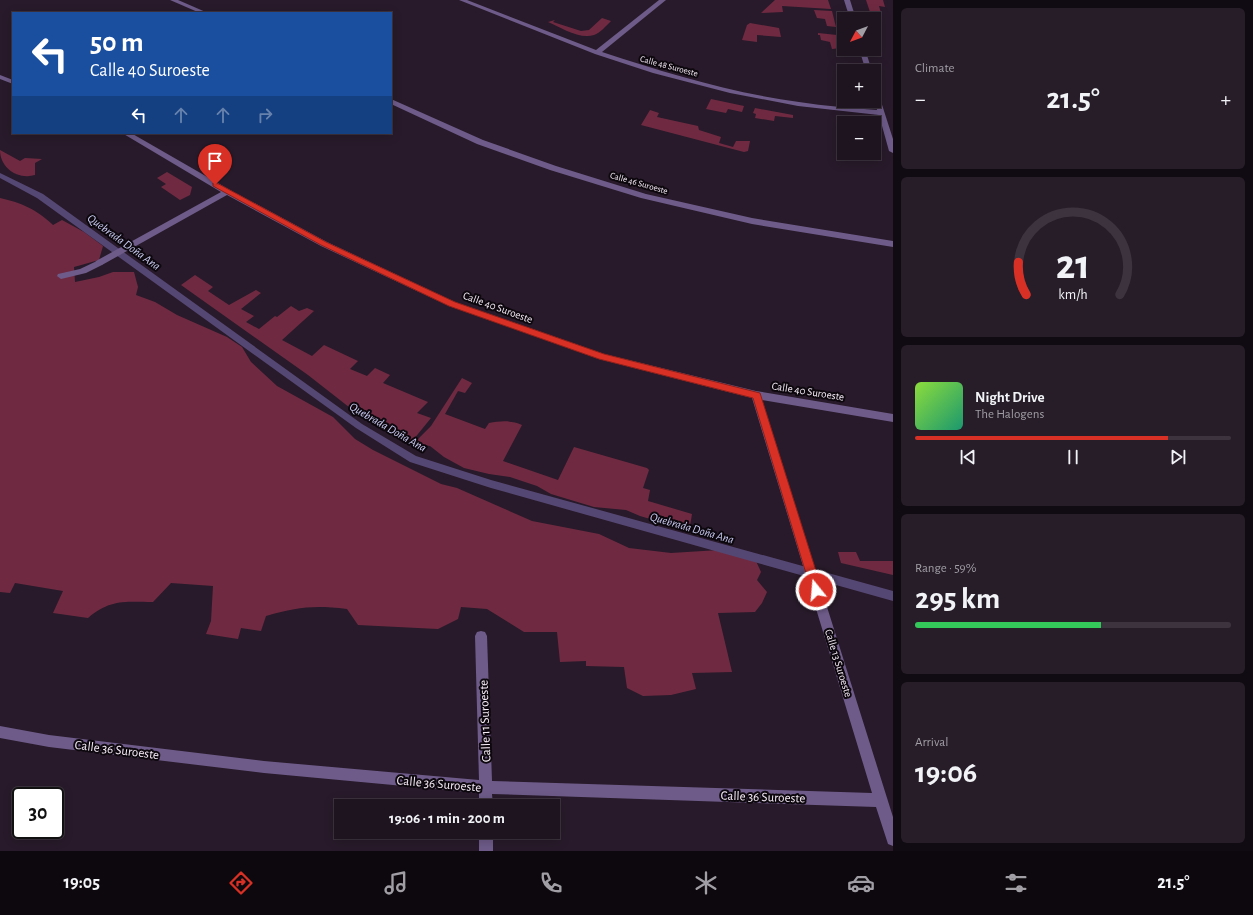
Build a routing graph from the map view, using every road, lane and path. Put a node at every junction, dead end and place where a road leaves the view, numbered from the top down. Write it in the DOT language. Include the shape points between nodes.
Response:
graph roads {
  1 [pos="173,0"];
  2 [pos="462,0"];
  3 [pos="663,0"];
  4 [pos="847,0"];
  5 [pos="203,12"];
  6 [pos="851,12"];
  7 [pos="597,53"];
  8 [pos="0,77"];
  9 [pos="12,82"];
  10 [pos="392,101"];
  11 [pos="880,108"];
  12 [pos="882,113"];
  13 [pos="128,134"];
  14 [pos="893,151"];
  15 [pos="227,192"];
  16 [pos="893,244"];
  17 [pos="61,276"];
  18 [pos="756,395"];
  19 [pos="893,418"];
  20 [pos="481,636"];
  21 [pos="0,732"];
  22 [pos="486,788"];
  23 [pos="486,799"];
  24 [pos="881,800"];
  25 [pos="486,839"];
  26 [pos="893,839"];
  27 [pos="486,851"];
  1 -- 5 [label="street"];
  2 -- 7 [label="street, Calle 48 Suroeste"];
  3 -- 7 [label="street"];
  4 -- 6 [label="street"];
  7 -- 12 [label="street, Calle 48 Suroeste" via="655,72 730,91 798,104"];
  8 -- 9 [label="street"];
  10 -- 16 [label="street, Calle 46 Suroeste" via="480,142 644,196 752,221"];
  11 -- 12 [label="street"];
  12 -- 14 [label="street"];
  13 -- 15 [label="street, Calle 40 Suroeste"];
  15 -- 17 [label="street" via="99,263 83,271"];
  15 -- 18 [label="street, Calle 40 Suroeste" via="324,244 452,304 602,357"];
  18 -- 19 [label="street, Calle 40 Suroeste"];
  18 -- 24 [label="street, Calle 13 Suroeste"];
  20 -- 22 [label="street, Calle 11 Suroeste"];
  21 -- 22 [label="street, Calle 36 Suroeste" via="49,741 264,767"];
  22 -- 23 [label="street, Calle 11 Suroeste"];
  22 -- 24 [label="street, Calle 36 Suroeste"];
  24 -- 26 [label="street, Calle 13 Suroeste"];
  25 -- 27 [label="street"];
}
